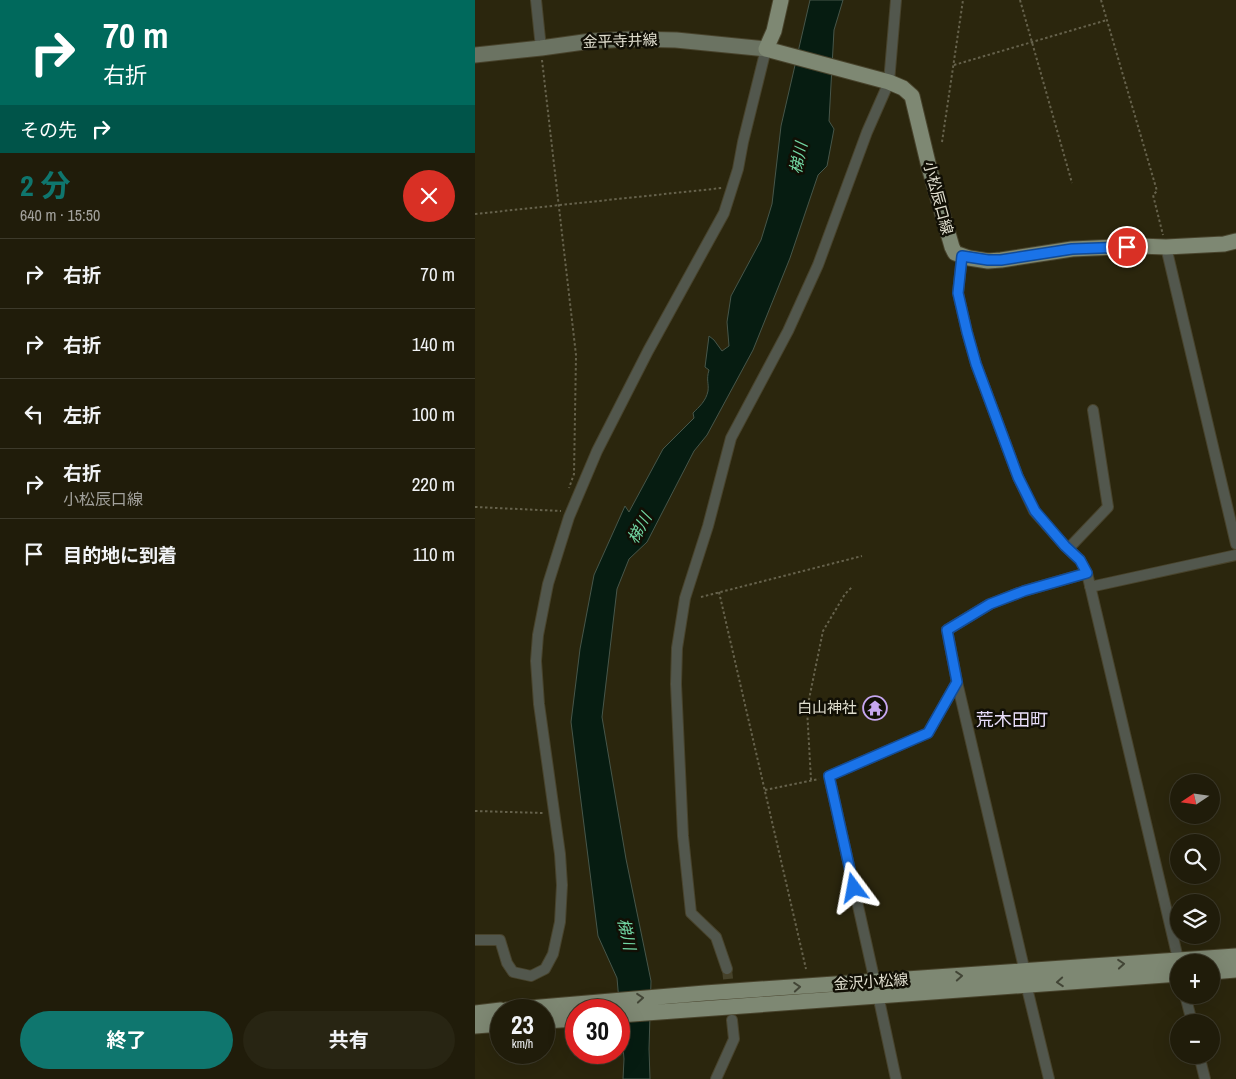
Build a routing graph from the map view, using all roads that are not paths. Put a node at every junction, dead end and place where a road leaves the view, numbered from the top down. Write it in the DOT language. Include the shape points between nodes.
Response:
graph roads {
  1 [pos="536,0"];
  2 [pos="781,0"];
  3 [pos="896,0"];
  4 [pos="541,48"];
  5 [pos="769,50"];
  6 [pos="475,55"];
  7 [pos="887,82"];
  8 [pos="1236,240"];
  9 [pos="1166,247"];
  10 [pos="962,256"];
  11 [pos="1093,410"];
  12 [pos="1236,544"];
  13 [pos="1068,549"];
  14 [pos="1236,555"];
  15 [pos="1087,573"];
  16 [pos="1090,587"];
  17 [pos="957,682"];
  18 [pos="475,940"];
  19 [pos="1176,954"];
  20 [pos="1236,956"];
  21 [pos="1220,959"];
  22 [pos="1170,967"];
  23 [pos="727,968"];
  24 [pos="1236,970"];
  25 [pos="1220,971"];
  26 [pos="1025,978"];
  27 [pos="877,989"];
  28 [pos="749,998"];
  29 [pos="490,1011"];
  30 [pos="475,1013"];
  31 [pos="630,1015"];
  32 [pos="555,1016"];
  33 [pos="732,1020"];
  34 [pos="490,1025"];
  35 [pos="475,1026"];
  36 [pos="1201,1064"];
  37 [pos="716,1079"];
  38 [pos="896,1079"];
  39 [pos="1049,1079"];
  40 [pos="1205,1079"];
  1 -- 4 [label="street"];
  2 -- 5 [label="main road"];
  3 -- 7 [label="street"];
  4 -- 5 [label="main road, 金平寺井線" via="631,39 685,40"];
  4 -- 6 [label="main road, 金平寺井線"];
  5 -- 7 [label="main road, 小松辰口線"];
  5 -- 18 [label="street" via="724,213 597,451 569,517 548,584 536,661 562,885 561,922 553,954 545,969 531,976 513,972 501,940"];
  7 -- 10 [label="main road, 小松辰口線" via="903,88 912,96 952,248 955,254"];
  7 -- 23 [label="street" via="807,290 731,438 685,598 677,648 676,684 683,836 691,913 715,937"];
  8 -- 9 [label="main road" via="1225,244"];
  9 -- 10 [label="main road" via="1072,249 1001,260"];
  9 -- 12 [label="street"];
  10 -- 13 [label="street" via="958,293 976,364 1031,505"];
  11 -- 13 [label="street" via="1108,507"];
  13 -- 15 [label="street" via="1080,560"];
  14 -- 16 [label="street"];
  15 -- 16 [label="street"];
  15 -- 17 [label="street" via="990,604 947,630"];
  16 -- 19 [label="street"];
  17 -- 26 [label="street"];
  17 -- 27 [label="street" via="928,733 829,776"];
  20 -- 21 [label="main road, 金沢小松線"];
  22 -- 26 [label="main road, 金沢小松線"];
  24 -- 25 [label="main road"];
  26 -- 27 [label="main road, 金沢小松線"];
  26 -- 39 [label="street"];
  27 -- 28 [label="main road, 金沢小松線"];
  27 -- 38 [label="street"];
  28 -- 31 [label="main road, 金沢小松線" via="709,1008"];
  32 -- 28 [label="main road, 金沢小松線, one-way" via="705,992"];
  29 -- 30 [label="main road"];
  33 -- 37 [label="street" via="735,1039"];
  34 -- 35 [label="main road"];
  36 -- 40 [label="street"];
}
